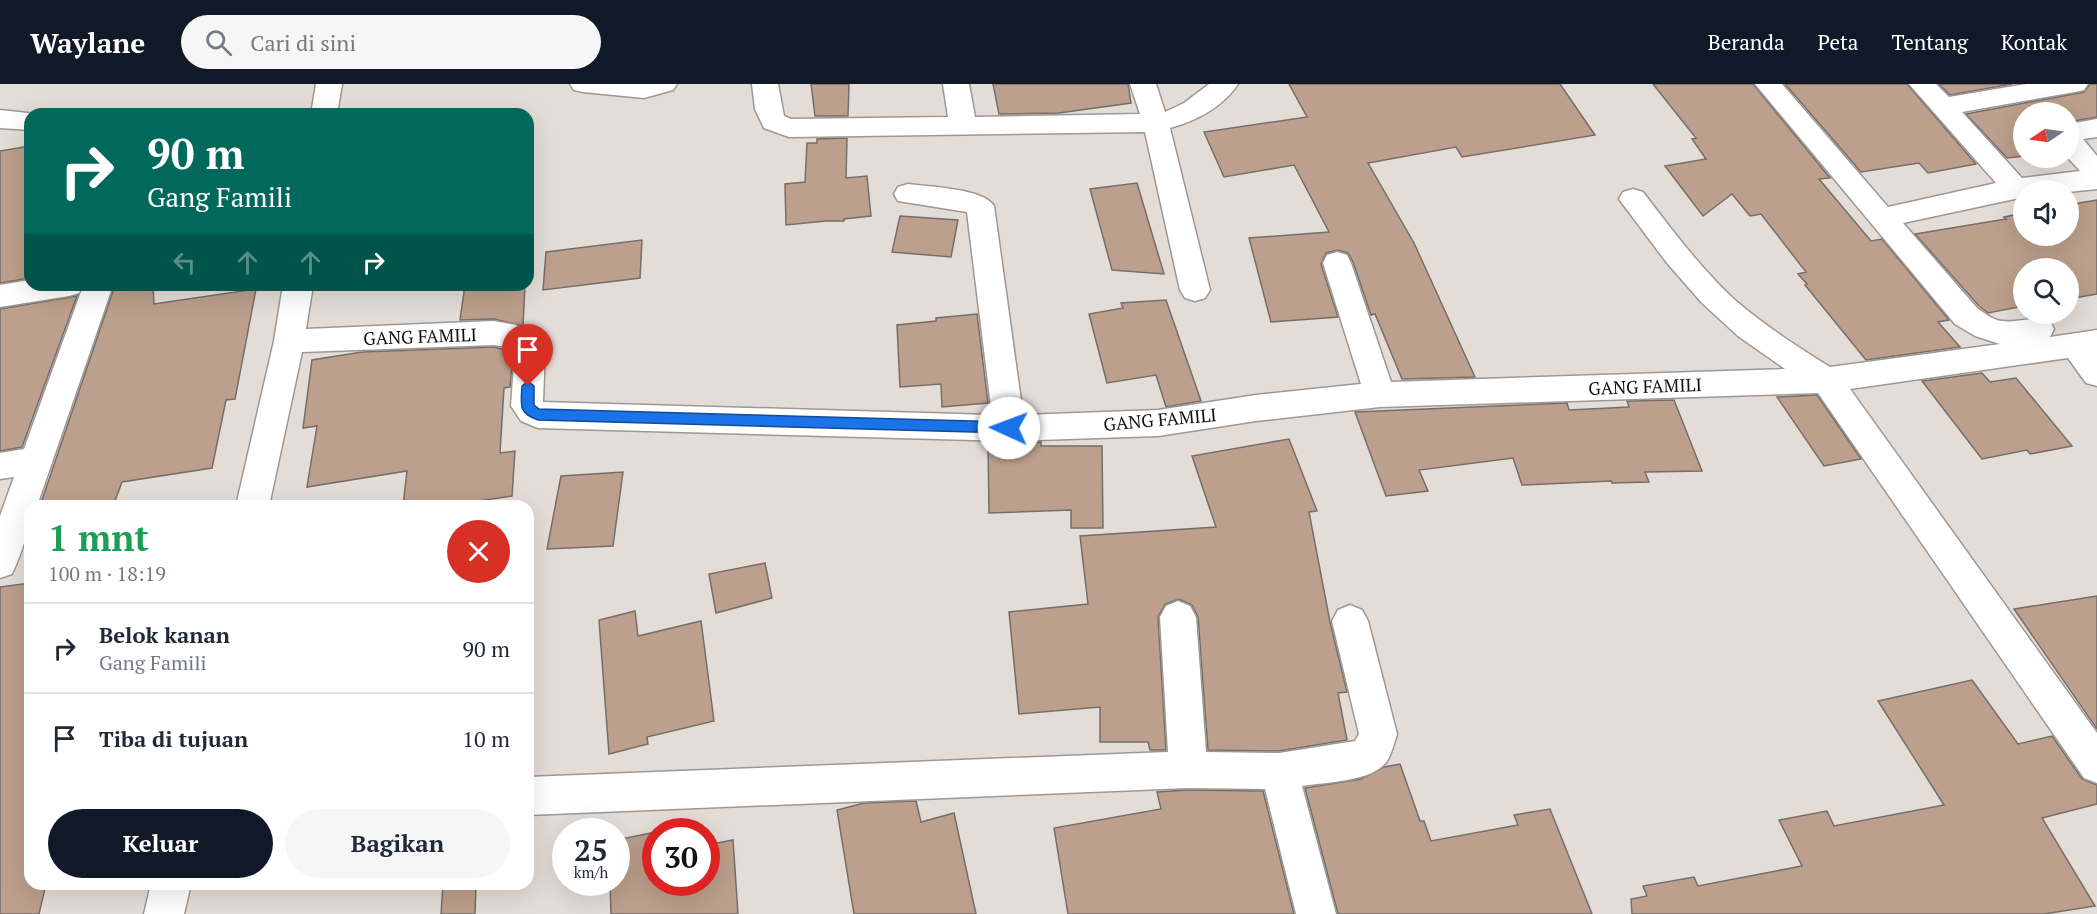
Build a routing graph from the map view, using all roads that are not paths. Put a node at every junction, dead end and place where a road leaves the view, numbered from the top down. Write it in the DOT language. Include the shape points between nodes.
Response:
graph roads {
  1 [pos="329,84"];
  2 [pos="583,84"];
  3 [pos="664,84"];
  4 [pos="765,84"];
  5 [pos="956,84"];
  6 [pos="1143,84"];
  7 [pos="1225,84"];
  8 [pos="1768,84"];
  9 [pos="1922,84"];
  10 [pos="2075,84"];
  11 [pos="2022,89"];
  12 [pos="2034,102"];
  13 [pos="1943,107"];
  14 [pos="325,108"];
  15 [pos="0,119"];
  16 [pos="24,121"];
  17 [pos="1155,123"];
  18 [pos="963,126"];
  19 [pos="2097,128"];
  20 [pos="2079,131"];
  21 [pos="2079,153"];
  22 [pos="2097,174"];
  23 [pos="2097,179"];
  24 [pos="2079,181"];
  25 [pos="2013,185"];
  26 [pos="2013,189"];
  27 [pos="908,194"];
  28 [pos="1633,199"];
  29 [pos="1882,218"];
  30 [pos="1337,263"];
  31 [pos="1196,290"];
  32 [pos="31,291"];
  33 [pos="96,291"];
  34 [pos="297,291"];
  35 [pos="0,296"];
  36 [pos="2097,322"];
  37 [pos="289,341"];
  38 [pos="2085,343"];
  39 [pos="2097,374"];
  40 [pos="1826,380"];
  41 [pos="1380,395"];
  42 [pos="1009,428"];
  43 [pos="36,460"];
  44 [pos="0,466"];
  45 [pos="253,500"];
  46 [pos="0,563"];
  47 [pos="1178,617"];
  48 [pos="1350,621"];
  49 [pos="2097,765"];
  50 [pos="1188,770"];
  51 [pos="1279,771"];
  52 [pos="534,796"];
  53 [pos="170,890"];
  54 [pos="164,914"];
  55 [pos="1316,914"];
  1 -- 14 [label="street"];
  2 -- 3 [label="street" via="644,90"];
  4 -- 18 [label="street" via="768,109 773,122 780,127"];
  5 -- 18 [label="street"];
  6 -- 17 [label="street"];
  7 -- 17 [label="street" via="1189,114"];
  8 -- 29 [label="street"];
  9 -- 13 [label="street"];
  10 -- 11 [label="street"];
  11 -- 12 [label="street"];
  11 -- 13 [label="street"];
  13 -- 25 [label="street"];
  15 -- 16 [label="street"];
  17 -- 18 [label="street"];
  17 -- 31 [label="street"];
  19 -- 20 [label="street"];
  21 -- 22 [label="street"];
  23 -- 24 [label="street"];
  26 -- 29 [label="street"];
  27 -- 42 [label="street" via="980,206"];
  28 -- 40 [label="street" via="1682,263 1726,308 1779,350"];
  29 -- 36 [label="street" via="1966,316 1985,330 2001,334"];
  30 -- 41 [label="street"];
  32 -- 35 [label="street"];
  33 -- 43 [label="street"];
  34 -- 37 [label="street"];
  37 -- 42 [label="street, GANG FAMILI" via="494,333 516,337 530,346 527,406 538,415"];
  37 -- 45 [label="street"];
  38 -- 39 [label="street"];
  38 -- 40 [label="street, GANG FAMILI"];
  40 -- 41 [label="street, GANG FAMILI"];
  40 -- 49 [label="street"];
  41 -- 42 [label="street, GANG FAMILI" via="1158,423"];
  43 -- 44 [label="street"];
  43 -- 46 [label="street"];
  47 -- 50 [label="street"];
  48 -- 51 [label="street" via="1378,734 1374,748 1365,758"];
  50 -- 51 [label="street"];
  50 -- 52 [label="street"];
  51 -- 55 [label="street"];
  53 -- 54 [label="street"];
}
